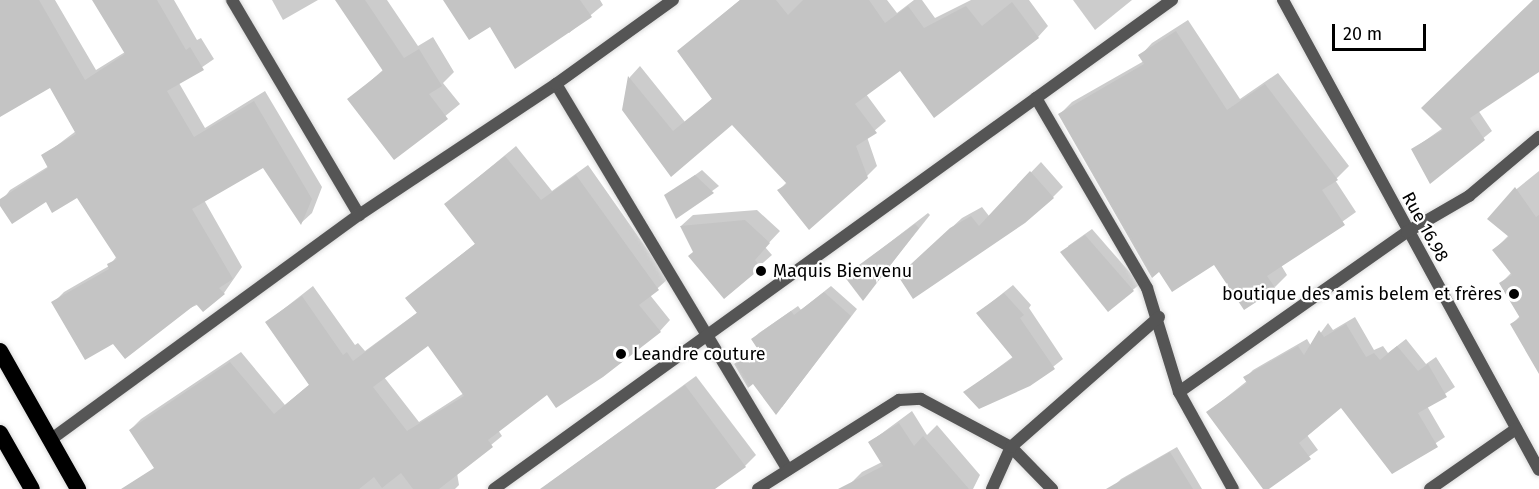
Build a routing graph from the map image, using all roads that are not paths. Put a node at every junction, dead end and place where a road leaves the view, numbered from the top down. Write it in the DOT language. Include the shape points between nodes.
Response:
graph roads {
  1 [pos="232,0"];
  2 [pos="673,0"];
  3 [pos="1172,0"];
  4 [pos="1283,0"];
  5 [pos="556,84"];
  6 [pos="1036,98"];
  7 [pos="1539,137"];
  8 [pos="359,215"];
  9 [pos="1407,232"];
  10 [pos="1159,317"];
  11 [pos="708,335"];
  12 [pos="0,351"];
  13 [pos="1179,392"];
  14 [pos="1516,429"];
  15 [pos="0,433"];
  16 [pos="50,440"];
  17 [pos="1011,447"];
  18 [pos="788,470"];
  19 [pos="1539,470"];
  20 [pos="32,489"];
  21 [pos="78,489"];
  22 [pos="494,489"];
  23 [pos="758,489"];
  24 [pos="992,489"];
  25 [pos="1052,489"];
  26 [pos="1233,489"];
  27 [pos="1430,489"];
  1 -- 8 [label="street"];
  2 -- 5 [label="street"];
  3 -- 6 [label="street"];
  4 -- 9 [label="street, Rue 16.98"];
  5 -- 8 [label="street"];
  5 -- 11 [label="street"];
  6 -- 10 [label="street" via="1147,288"];
  6 -- 11 [label="street"];
  7 -- 9 [label="street" via="1469,196"];
  8 -- 16 [label="street"];
  9 -- 13 [label="street"];
  9 -- 14 [label="street, Rue 16.98"];
  10 -- 13 [label="street"];
  10 -- 17 [label="street"];
  11 -- 18 [label="street"];
  11 -- 22 [label="street"];
  12 -- 16 [label="highway"];
  13 -- 26 [label="street"];
  14 -- 19 [label="street, Rue 16.98"];
  14 -- 27 [label="street"];
  15 -- 20 [label="highway"];
  16 -- 21 [label="highway"];
  17 -- 18 [label="street" via="921,399 899,400"];
  17 -- 24 [label="street"];
  17 -- 25 [label="street"];
  18 -- 23 [label="street"];
}
